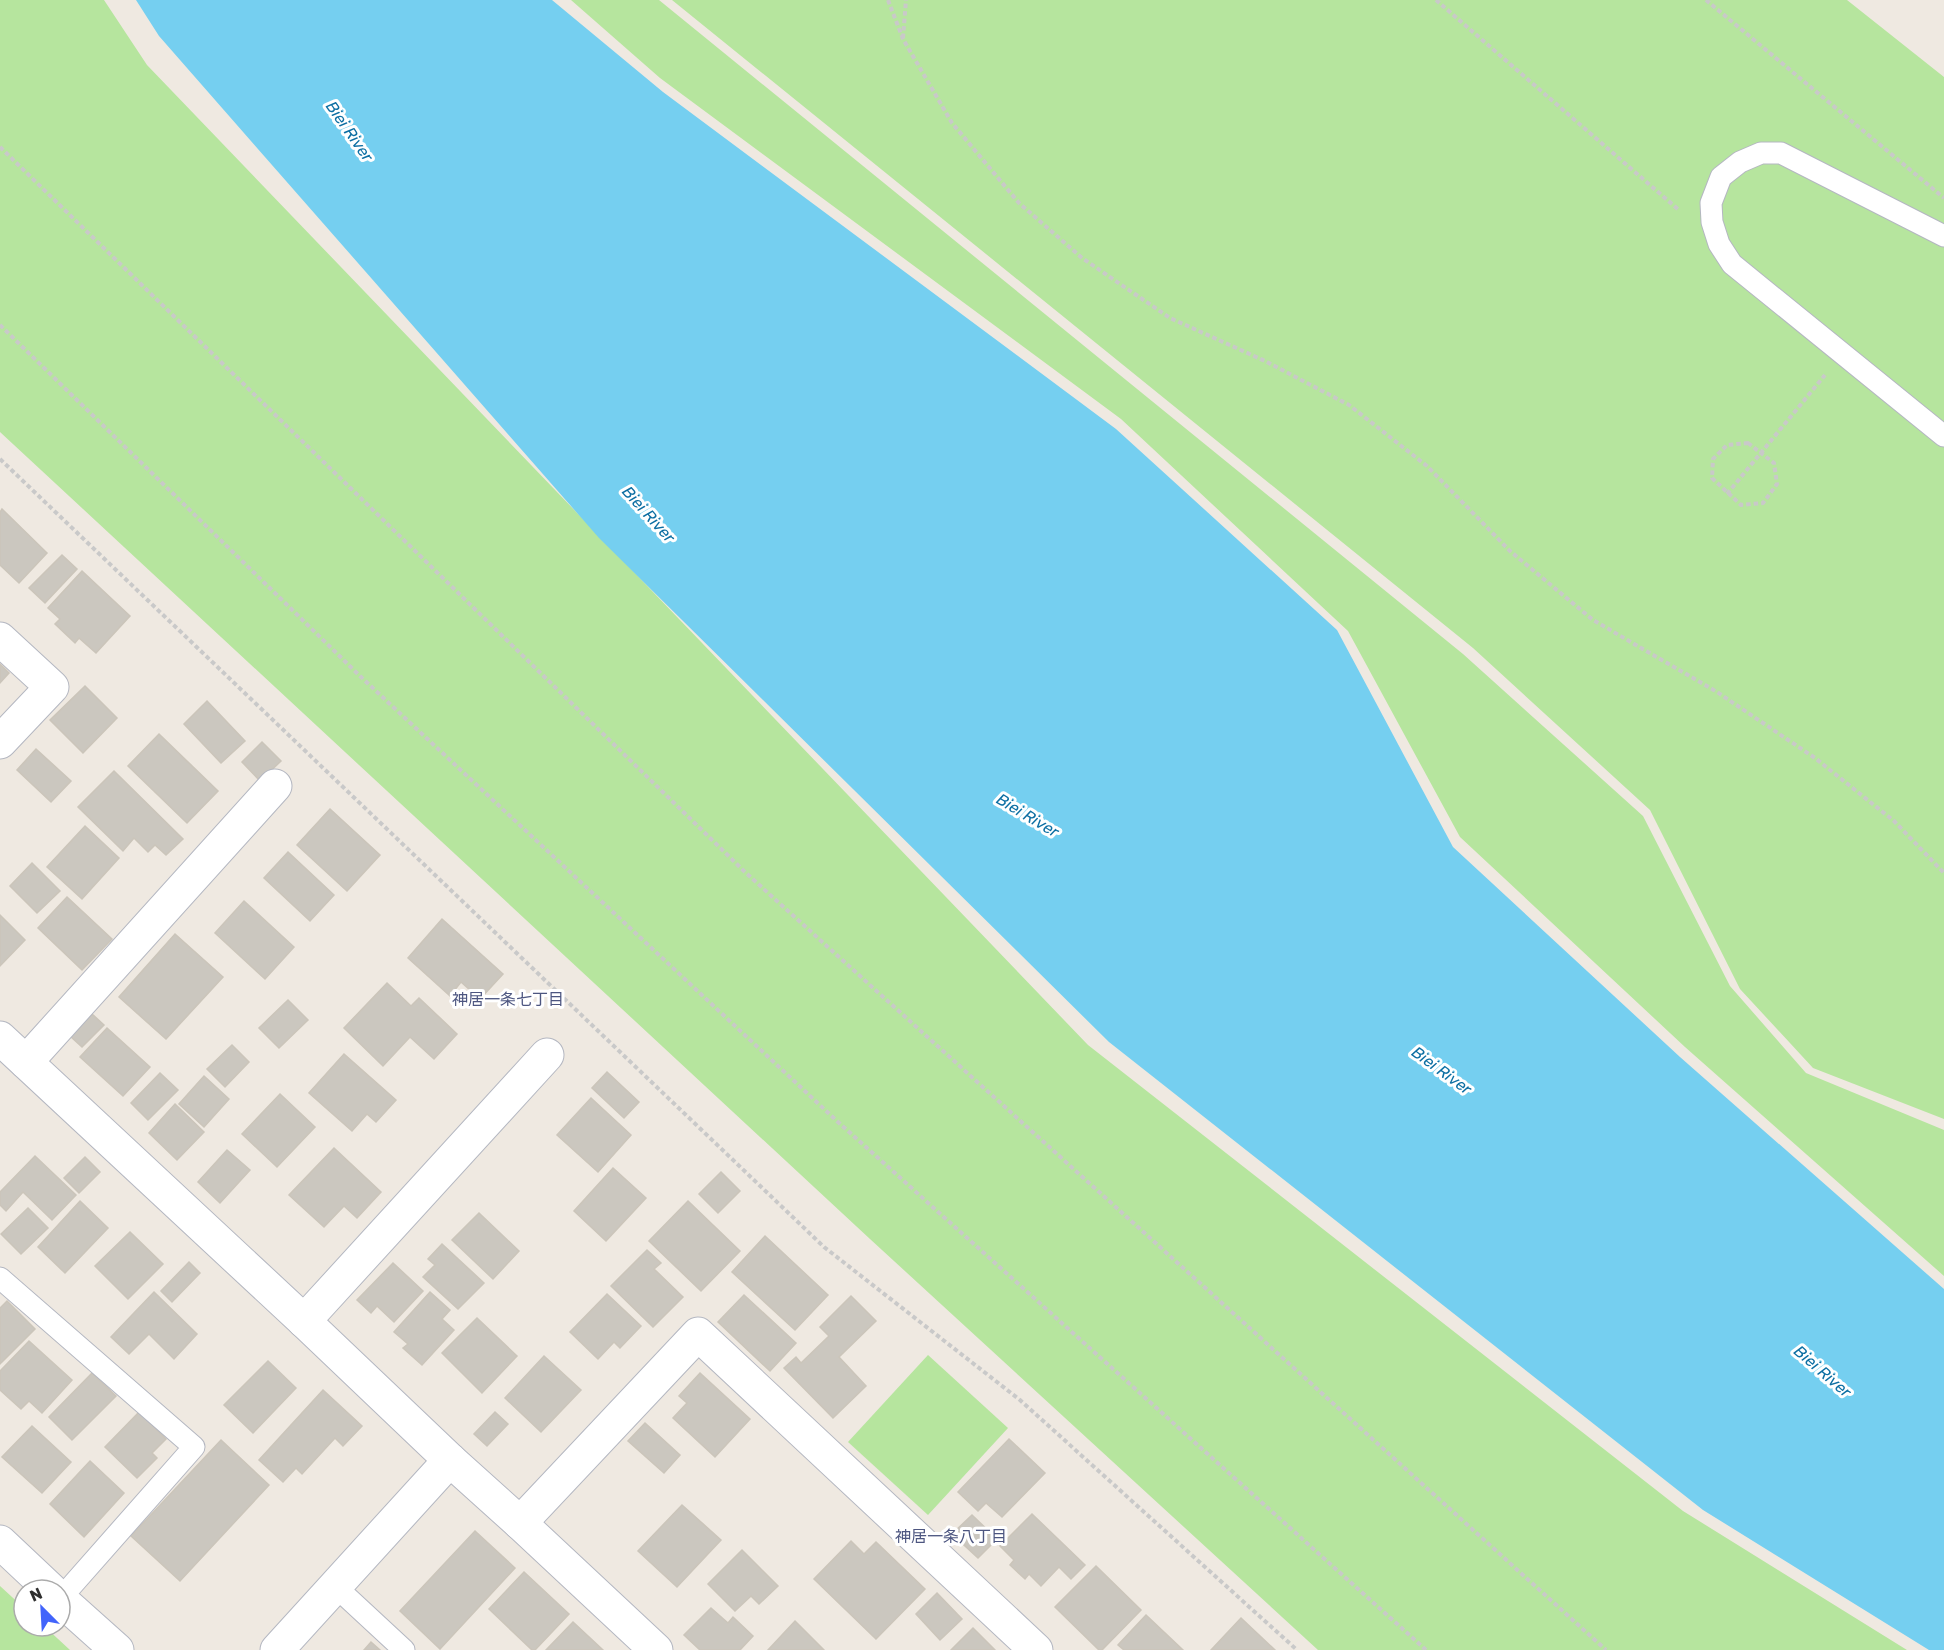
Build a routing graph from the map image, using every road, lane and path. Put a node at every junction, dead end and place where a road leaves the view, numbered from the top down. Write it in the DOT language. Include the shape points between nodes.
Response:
graph roads {
  1 [pos="888,0"];
  2 [pos="906,0"];
  3 [pos="1436,0"];
  4 [pos="1706,0"];
  5 [pos="903,39"];
  6 [pos="0,147"];
  7 [pos="1944,198"];
  8 [pos="1944,236"];
  9 [pos="1719,244"];
  10 [pos="0,325"];
  11 [pos="1843,354"];
  12 [pos="1944,436"];
  13 [pos="1761,453"];
  14 [pos="0,459"];
  15 [pos="1727,494"];
  16 [pos="0,639"];
  17 [pos="0,742"];
  18 [pos="275,786"];
  19 [pos="1944,873"];
  20 [pos="0,1038"];
  21 [pos="547,1055"];
  22 [pos="26,1062"];
  23 [pos="0,1278"];
  24 [pos="304,1321"];
  25 [pos="450,1460"];
  26 [pos="520,1523"];
  27 [pos="0,1542"];
  28 [pos="38,1578"];
  29 [pos="72,1585"];
  30 [pos="335,1586"];
  31 [pos="72,1610"];
  32 [pos="117,1650"];
  33 [pos="277,1650"];
  34 [pos="404,1650"];
  35 [pos="656,1650"];
  36 [pos="1036,1650"];
  37 [pos="1297,1650"];
  38 [pos="1426,1650"];
  39 [pos="1606,1650"];
  1 -- 5 [label="path"];
  2 -- 5 [label="path"];
  3 -- 9 [label="path"];
  4 -- 7 [label="path"];
  5 -- 19 [label="path" via="952,123 1019,203 1082,258 1170,318 1349,405 1427,466 1510,551 1593,620 1717,692 1815,758 1894,821"];
  6 -- 39 [label="path" via="746,873"];
  8 -- 9 [label="lane" via="1781,153 1761,153 1740,162 1722,177 1711,203"];
  9 -- 11 [label="lane" via="1732,264"];
  10 -- 38 [label="path" via="362,677 838,1122"];
  11 -- 12 [label="lane"];
  11 -- 13 [label="path"];
  13 -- 15 [label="path"];
  13 -- 15 [label="path" via="1748,442 1727,445 1713,459 1712,478"];
  13 -- 15 [label="path" via="1774,463 1777,484 1763,503 1741,505"];
  14 -- 37 [label="path" via="824,1247 1020,1400"];
  16 -- 17 [label="street" via="52,687"];
  18 -- 22 [label="street"];
  20 -- 22 [label="street"];
  21 -- 24 [label="street"];
  22 -- 24 [label="street"];
  23 -- 29 [label="lane" via="194,1447"];
  24 -- 25 [label="street"];
  25 -- 26 [label="street"];
  25 -- 30 [label="street"];
  26 -- 35 [label="street"];
  26 -- 36 [label="street" via="698,1334"];
  27 -- 28 [label="street"];
  30 -- 33 [label="street"];
  30 -- 34 [label="lane"];
  31 -- 32 [label="street"];
}
